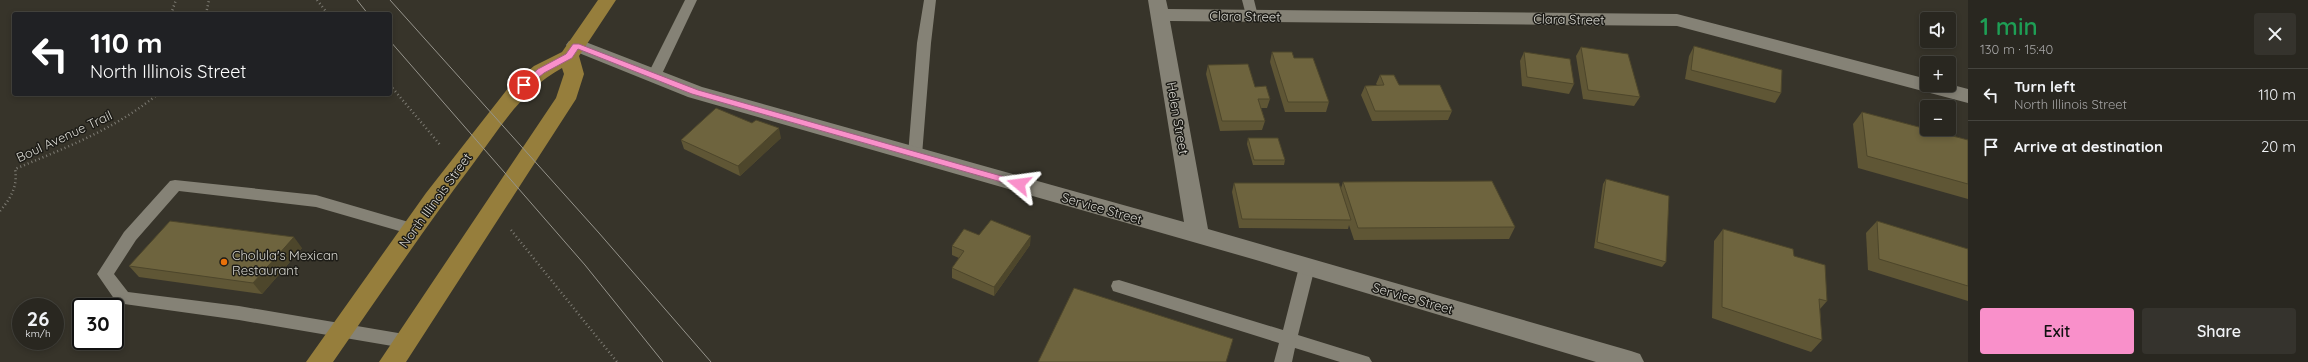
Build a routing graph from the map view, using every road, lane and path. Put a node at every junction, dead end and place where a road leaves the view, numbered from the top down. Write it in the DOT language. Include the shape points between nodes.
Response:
graph roads {
  1 [pos="176,0"];
  2 [pos="209,0"];
  3 [pos="317,0"];
  4 [pos="607,0"];
  5 [pos="691,0"];
  6 [pos="930,0"];
  7 [pos="1159,8"];
  8 [pos="1250,8"];
  9 [pos="172,12"];
  10 [pos="206,12"];
  11 [pos="326,12"];
  12 [pos="573,51"];
  13 [pos="654,76"];
  14 [pos="392,87"];
  15 [pos="156,96"];
  16 [pos="1968,96"];
  17 [pos="405,102"];
  18 [pos="915,154"];
  19 [pos="0,212"];
  20 [pos="413,229"];
  21 [pos="1198,235"];
  22 [pos="1307,267"];
  23 [pos="1119,286"];
  24 [pos="573,306"];
  25 [pos="340,331"];
  26 [pos="1289,340"];
  27 [pos="404,341"];
  28 [pos="319,362"];
  29 [pos="392,362"];
  30 [pos="617,362"];
  31 [pos="1283,362"];
  32 [pos="1363,362"];
  33 [pos="1631,362"];
  1 -- 9 [label="path"];
  2 -- 10 [label="path"];
  3 -- 11 [label="path"];
  4 -- 12 [label="main road, North Illinois Street"];
  5 -- 13 [label="lane"];
  6 -- 18 [label="lane"];
  7 -- 8 [label="street, Clara Street"];
  7 -- 21 [label="street, Helen Street"];
  8 -- 16 [label="street, Clara Street" via="1677,20"];
  12 -- 13 [label="street, Service Street"];
  12 -- 20 [label="main road, North Illinois Street" via="541,71 516,92"];
  12 -- 27 [label="main road" via="574,74 566,99"];
  13 -- 18 [label="street, Service Street" via="695,92"];
  14 -- 17 [label="path"];
  15 -- 19 [label="path, Boul Avenue Trail" via="105,131 15,168 15,186"];
  18 -- 21 [label="street, Service Street"];
  20 -- 25 [label="main road, North Illinois Street"];
  20 -- 25 [label="lane" via="316,201 175,185 130,236 105,274 123,298 239,313"];
  21 -- 22 [label="street, Service Street"];
  22 -- 26 [label="lane"];
  22 -- 33 [label="street, Service Street"];
  23 -- 26 [label="lane"];
  24 -- 30 [label="path"];
  25 -- 27 [label="lane"];
  25 -- 28 [label="main road, North Illinois Street"];
  26 -- 31 [label="lane"];
  26 -- 32 [label="lane"];
  27 -- 29 [label="main road"];
}
